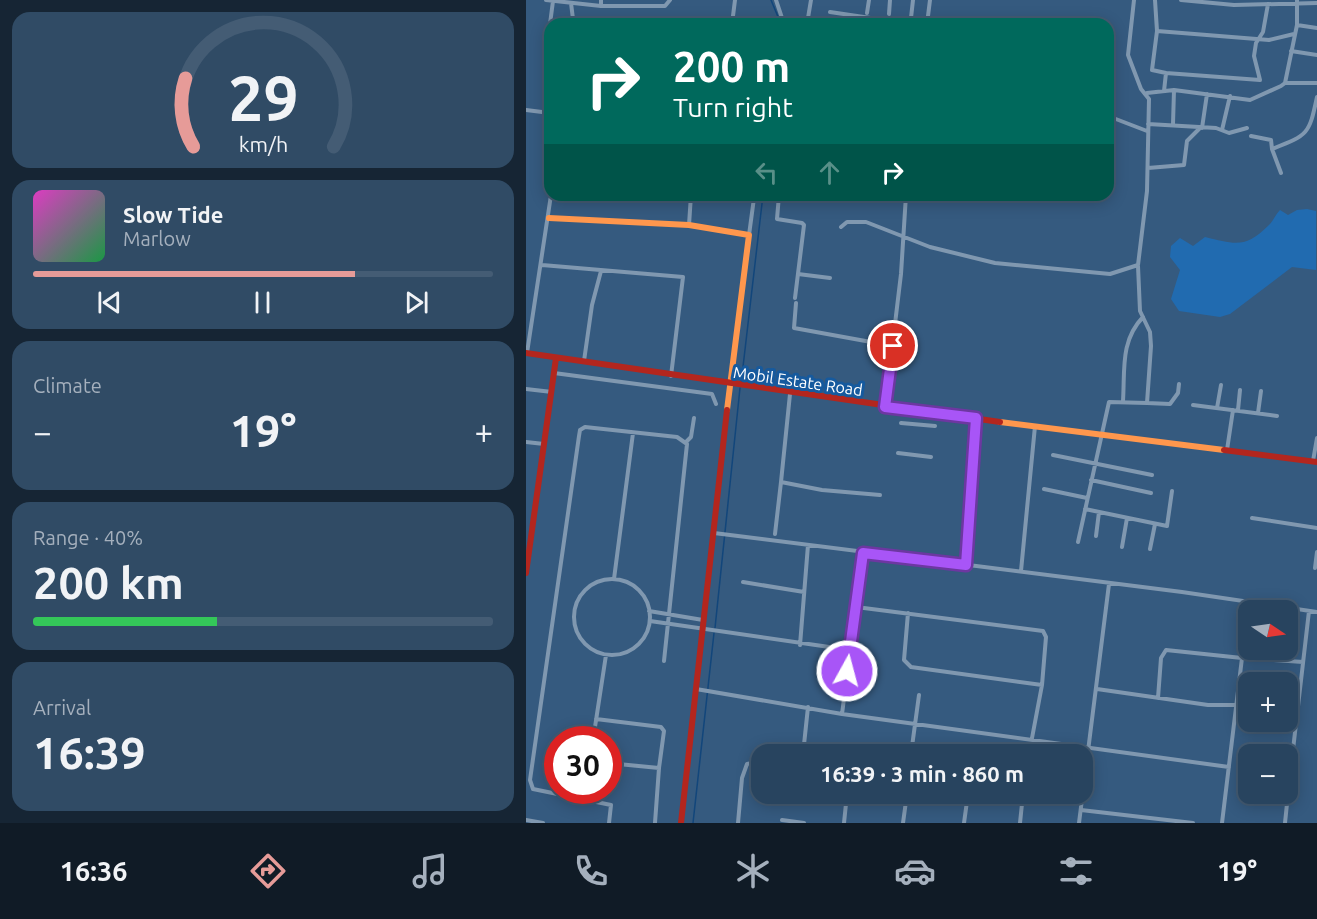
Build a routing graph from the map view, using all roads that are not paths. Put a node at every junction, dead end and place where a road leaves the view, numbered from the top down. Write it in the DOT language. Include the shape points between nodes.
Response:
graph roads {
  1 [pos="546,0"];
  2 [pos="601,0"];
  3 [pos="670,0"];
  4 [pos="735,0"];
  5 [pos="776,0"];
  6 [pos="811,0"];
  7 [pos="869,0"];
  8 [pos="890,0"];
  9 [pos="913,0"];
  10 [pos="930,0"];
  11 [pos="1134,0"];
  12 [pos="1155,0"];
  13 [pos="1181,0"];
  14 [pos="553,1"];
  15 [pos="1297,1"];
  16 [pos="569,2"];
  17 [pos="1268,3"];
  18 [pos="1316,3"];
  19 [pos="601,6"];
  20 [pos="830,12"];
  21 [pos="867,13"];
  22 [pos="889,14"];
  23 [pos="551,18"];
  24 [pos="572,18"];
  25 [pos="733,18"];
  26 [pos="782,18"];
  27 [pos="808,18"];
  28 [pos="857,18"];
  29 [pos="911,18"];
  30 [pos="928,18"];
  31 [pos="1297,25"];
  32 [pos="1316,28"];
  33 [pos="1157,31"];
  34 [pos="1294,34"];
  35 [pos="1259,38"];
  36 [pos="1291,51"];
  37 [pos="1316,55"];
  38 [pos="1165,73"];
  39 [pos="1285,83"];
  40 [pos="1316,83"];
  41 [pos="1174,90"];
  42 [pos="1164,91"];
  43 [pos="1147,93"];
  44 [pos="1207,94"];
  45 [pos="1230,96"];
  46 [pos="1316,97"];
  47 [pos="526,110"];
  48 [pos="544,112"];
  49 [pos="1114,118"];
  50 [pos="1147,124"];
  51 [pos="1173,124"];
  52 [pos="1247,128"];
  53 [pos="1200,129"];
  54 [pos="1147,130"];
  55 [pos="1222,130"];
  56 [pos="1250,136"];
  57 [pos="1272,149"];
  58 [pos="1148,168"];
  59 [pos="1281,173"];
  60 [pos="550,201"];
  61 [pos="690,201"];
  62 [pos="754,201"];
  63 [pos="778,201"];
  64 [pos="906,201"];
  65 [pos="549,218"];
  66 [pos="688,225"];
  67 [pos="841,226"];
  68 [pos="749,235"];
  69 [pos="903,235"];
  70 [pos="542,265"];
  71 [pos="1138,265"];
  72 [pos="601,271"];
  73 [pos="798,274"];
  74 [pos="830,278"];
  75 [pos="1143,317"];
  76 [pos="893,346"];
  77 [pos="526,353"];
  78 [pos="556,358"];
  79 [pos="583,363"];
  80 [pos="554,373"];
  81 [pos="671,377"];
  82 [pos="1179,384"];
  83 [pos="730,385"];
  84 [pos="1221,385"];
  85 [pos="526,389"];
  86 [pos="1240,390"];
  87 [pos="1261,391"];
  88 [pos="552,392"];
  89 [pos="790,394"];
  90 [pos="1123,401"];
  91 [pos="1147,403"];
  92 [pos="716,404"];
  93 [pos="1193,405"];
  94 [pos="885,407"];
  95 [pos="1218,408"];
  96 [pos="1235,410"];
  97 [pos="1258,413"];
  98 [pos="1277,416"];
  99 [pos="694,418"];
  100 [pos="976,418"];
  101 [pos="901,423"];
  102 [pos="935,426"];
  103 [pos="1035,426"];
  104 [pos="634,433"];
  105 [pos="1101,435"];
  106 [pos="1316,438"];
  107 [pos="526,442"];
  108 [pos="686,442"];
  109 [pos="544,444"];
  110 [pos="1227,450"];
  111 [pos="898,453"];
  112 [pos="1053,455"];
  113 [pos="931,457"];
  114 [pos="1314,462"];
  115 [pos="1094,464"];
  116 [pos="1152,475"];
  117 [pos="1091,480"];
  118 [pos="781,482"];
  119 [pos="1044,489"];
  120 [pos="1172,491"];
  121 [pos="1151,493"];
  122 [pos="880,495"];
  123 [pos="1087,498"];
  124 [pos="1085,509"];
  125 [pos="1099,512"];
  126 [pos="1127,518"];
  127 [pos="1252,518"];
  128 [pos="1155,524"];
  129 [pos="1316,528"];
  130 [pos="717,533"];
  131 [pos="775,534"];
  132 [pos="1096,536"];
  133 [pos="1078,542"];
  134 [pos="808,545"];
  135 [pos="1122,547"];
  136 [pos="1150,549"];
  137 [pos="1316,552"];
  138 [pos="863,553"];
  139 [pos="966,565"];
  140 [pos="1315,568"];
  141 [pos="1021,571"];
  142 [pos="526,573"];
  143 [pos="614,579"];
  144 [pos="743,582"];
  145 [pos="1109,584"];
  146 [pos="804,592"];
  147 [pos="856,607"];
  148 [pos="649,610"];
  149 [pos="1309,612"];
  150 [pos="1316,612"];
  151 [pos="908,613"];
  152 [pos="669,615"];
  153 [pos="703,620"];
  154 [pos="650,621"];
  155 [pos="668,622"];
  156 [pos="702,630"];
  157 [pos="800,645"];
  158 [pos="850,650"];
  159 [pos="606,655"];
  160 [pos="1238,658"];
  161 [pos="1242,660"];
  162 [pos="1272,660"];
  163 [pos="664,661"];
  164 [pos="1303,662"];
  165 [pos="1042,685"];
  166 [pos="695,689"];
  167 [pos="1097,689"];
  168 [pos="919,695"];
  169 [pos="1158,698"];
  170 [pos="1236,705"];
  171 [pos="808,707"];
  172 [pos="842,714"];
  173 [pos="596,719"];
  174 [pos="915,723"];
  175 [pos="595,726"];
  176 [pos="1031,739"];
  177 [pos="804,744"];
  178 [pos="912,744"];
  179 [pos="1030,744"];
  180 [pos="1068,744"];
  181 [pos="1090,744"];
  182 [pos="1294,744"];
  183 [pos="1093,747"];
  184 [pos="751,763"];
  185 [pos="622,764"];
  186 [pos="1229,767"];
  187 [pos="659,768"];
  188 [pos="544,791"];
  189 [pos="607,804"];
  190 [pos="846,804"];
  191 [pos="906,804"];
  192 [pos="967,804"];
  193 [pos="1022,804"];
  194 [pos="1082,804"];
  195 [pos="1287,804"];
  196 [pos="1081,810"];
  197 [pos="526,820"];
  198 [pos="782,820"];
  199 [pos="1142,820"];
  200 [pos="542,823"];
  201 [pos="609,823"];
  202 [pos="655,823"];
  203 [pos="680,823"];
  204 [pos="738,823"];
  205 [pos="804,823"];
  206 [pos="844,823"];
  207 [pos="903,823"];
  208 [pos="964,823"];
  209 [pos="1020,823"];
  210 [pos="1079,823"];
  211 [pos="1193,823"];
  212 [pos="1222,823"];
  213 [pos="1285,823"];
  1 -- 14 [label="street"];
  2 -- 19 [label="street"];
  3 -- 19 [label="street" via="665,6"];
  4 -- 25 [label="street"];
  5 -- 26 [label="street"];
  6 -- 27 [label="street"];
  7 -- 21 [label="street"];
  8 -- 22 [label="street"];
  9 -- 29 [label="street"];
  10 -- 30 [label="street"];
  11 -- 43 [label="street" via="1128,55 1141,88"];
  12 -- 33 [label="street"];
  13 -- 17 [label="street" via="1234,5"];
  14 -- 16 [label="street"];
  14 -- 23 [label="street"];
  15 -- 17 [label="street"];
  15 -- 18 [label="street"];
  15 -- 31 [label="street"];
  16 -- 19 [label="street"];
  16 -- 24 [label="street"];
  17 -- 35 [label="street"];
  20 -- 28 [label="street"];
  31 -- 32 [label="street"];
  31 -- 34 [label="street"];
  33 -- 35 [label="street"];
  33 -- 38 [label="street" via="1152,70"];
  34 -- 35 [label="street"];
  34 -- 36 [label="street"];
  35 -- 38 [label="street" via="1254,56 1260,80"];
  36 -- 37 [label="street"];
  36 -- 39 [label="street"];
  38 -- 42 [label="street"];
  39 -- 40 [label="street"];
  39 -- 45 [label="street" via="1257,99"];
  41 -- 42 [label="street"];
  41 -- 44 [label="street"];
  41 -- 51 [label="street"];
  42 -- 43 [label="street"];
  43 -- 50 [label="street"];
  44 -- 45 [label="street"];
  44 -- 53 [label="street"];
  45 -- 55 [label="street"];
  46 -- 57 [label="street" via="1309,128 1298,139"];
  47 -- 48 [label="street"];
  49 -- 54 [label="street"];
  50 -- 51 [label="street"];
  50 -- 54 [label="street"];
  51 -- 53 [label="street"];
  52 -- 55 [label="street"];
  53 -- 55 [label="street"];
  53 -- 58 [label="street" via="1187,141 1184,165"];
  54 -- 58 [label="street"];
  56 -- 57 [label="street" via="1272,140"];
  57 -- 59 [label="street"];
  58 -- 71 [label="street"];
  60 -- 65 [label="street"];
  61 -- 66 [label="street"];
  62 -- 68 [label="street"];
  63 -- 73 [label="street" via="777,219 804,225"];
  64 -- 69 [label="street"];
  65 -- 66 [label="street"];
  65 -- 70 [label="street"];
  66 -- 68 [label="street"];
  67 -- 69 [label="street" via="847,222 866,222"];
  68 -- 83 [label="street"];
  69 -- 71 [label="street" via="930,247 996,263 1110,274"];
  69 -- 76 [label="street"];
  70 -- 72 [label="street"];
  70 -- 77 [label="street"];
  71 -- 75 [label="street" via="1138,297"];
  72 -- 79 [label="street"];
  72 -- 81 [label="street" via="684,277"];
  73 -- 74 [label="street"];
  73 -- 76 [label="street" via="794,328"];
  75 -- 90 [label="street" via="1126,344"];
  75 -- 91 [label="street" via="1152,346"];
  76 -- 94 [label="street"];
  77 -- 78 [label="street, Mobil Estate Road"];
  78 -- 79 [label="street, Mobil Estate Road"];
  78 -- 80 [label="street"];
  79 -- 81 [label="street, Mobil Estate Road"];
  80 -- 88 [label="street"];
  80 -- 92 [label="street" via="712,394"];
  81 -- 83 [label="street, Mobil Estate Road"];
  82 -- 91 [label="street" via="1170,404"];
  83 -- 89 [label="street, Mobil Estate Road"];
  83 -- 130 [label="street"];
  84 -- 95 [label="street"];
  85 -- 88 [label="street"];
  86 -- 96 [label="street"];
  87 -- 97 [label="street"];
  88 -- 109 [label="street"];
  89 -- 94 [label="street, Mobil Estate Road"];
  89 -- 118 [label="street"];
  90 -- 91 [label="street"];
  90 -- 105 [label="street" via="1109,402"];
  93 -- 95 [label="street"];
  94 -- 100 [label="street, Mobil Estate Road"];
  95 -- 96 [label="street"];
  96 -- 97 [label="street"];
  96 -- 110 [label="street"];
  97 -- 98 [label="street"];
  99 -- 108 [label="street" via="691,437"];
  100 -- 103 [label="street, Mobil Estate Road"];
  100 -- 139 [label="street"];
  101 -- 102 [label="street"];
  103 -- 105 [label="street, Mobil Estate Road"];
  103 -- 141 [label="street"];
  104 -- 108 [label="street" via="678,437"];
  104 -- 143 [label="street"];
  104 -- 188 [label="street" via="592,426 580,430 530,780 533,789"];
  105 -- 110 [label="street, Mobil Estate Road"];
  105 -- 115 [label="street"];
  106 -- 114 [label="street"];
  107 -- 109 [label="street"];
  108 -- 152 [label="street" via="688,454"];
  109 -- 142 [label="street"];
  110 -- 114 [label="street, Mobil Estate Road"];
  111 -- 113 [label="street"];
  112 -- 115 [label="street"];
  115 -- 116 [label="street"];
  115 -- 117 [label="street"];
  117 -- 121 [label="street"];
  117 -- 123 [label="street"];
  118 -- 122 [label="street"];
  118 -- 131 [label="street"];
  119 -- 123 [label="street"];
  120 -- 128 [label="street" via="1167,526"];
  123 -- 124 [label="street"];
  124 -- 125 [label="street"];
  124 -- 133 [label="street"];
  125 -- 126 [label="street"];
  125 -- 132 [label="street"];
  126 -- 128 [label="street"];
  126 -- 135 [label="street"];
  127 -- 129 [label="street"];
  128 -- 136 [label="street"];
  130 -- 134 [label="street"];
  130 -- 153 [label="street"];
  134 -- 138 [label="street"];
  134 -- 146 [label="street"];
  137 -- 140 [label="street"];
  138 -- 139 [label="street"];
  138 -- 147 [label="street"];
  139 -- 141 [label="street"];
  141 -- 145 [label="street"];
  143 -- 148 [label="street" via="636,587"];
  143 -- 159 [label="street" via="590,586 574,614 577,633 584,643"];
  144 -- 146 [label="street"];
  145 -- 149 [label="street"];
  145 -- 167 [label="street"];
  146 -- 157 [label="street"];
  147 -- 151 [label="street"];
  147 -- 158 [label="street"];
  148 -- 152 [label="street"];
  148 -- 154 [label="street"];
  149 -- 150 [label="street"];
  149 -- 164 [label="street"];
  151 -- 165 [label="street" via="904,660 907,666"];
  151 -- 165 [label="street" via="1043,631 1046,637"];
  152 -- 153 [label="street"];
  152 -- 155 [label="street"];
  153 -- 156 [label="street"];
  154 -- 155 [label="street"];
  154 -- 159 [label="street" via="638,645 628,652"];
  155 -- 156 [label="street"];
  155 -- 163 [label="street"];
  156 -- 157 [label="street"];
  156 -- 166 [label="street"];
  157 -- 158 [label="street"];
  158 -- 172 [label="street"];
  159 -- 173 [label="street"];
  160 -- 169 [label="street" via="1166,650 1161,658"];
  161 -- 170 [label="street"];
  162 -- 164 [label="street"];
  164 -- 182 [label="street"];
  165 -- 176 [label="street"];
  166 -- 171 [label="street"];
  166 -- 203 [label="street"];
  167 -- 169 [label="street"];
  167 -- 181 [label="street"];
  168 -- 174 [label="street"];
  169 -- 170 [label="street"];
  170 -- 186 [label="street"];
  171 -- 172 [label="street"];
  171 -- 177 [label="street"];
  172 -- 174 [label="street"];
  173 -- 175 [label="street"];
  173 -- 187 [label="street" via="664,728"];
  174 -- 176 [label="street"];
  174 -- 178 [label="street"];
  176 -- 179 [label="street"];
  176 -- 180 [label="street"];
  183 -- 186 [label="street"];
  184 -- 204 [label="street" via="747,764 742,778"];
  185 -- 187 [label="street"];
  186 -- 212 [label="street"];
  187 -- 202 [label="street"];
  189 -- 201 [label="street" via="611,805"];
  190 -- 206 [label="street"];
  191 -- 207 [label="street"];
  192 -- 208 [label="street"];
  193 -- 209 [label="street"];
  194 -- 196 [label="street"];
  195 -- 213 [label="street"];
  196 -- 199 [label="street"];
  196 -- 210 [label="street"];
  197 -- 200 [label="street"];
  198 -- 205 [label="street"];
  199 -- 211 [label="street"];
}
